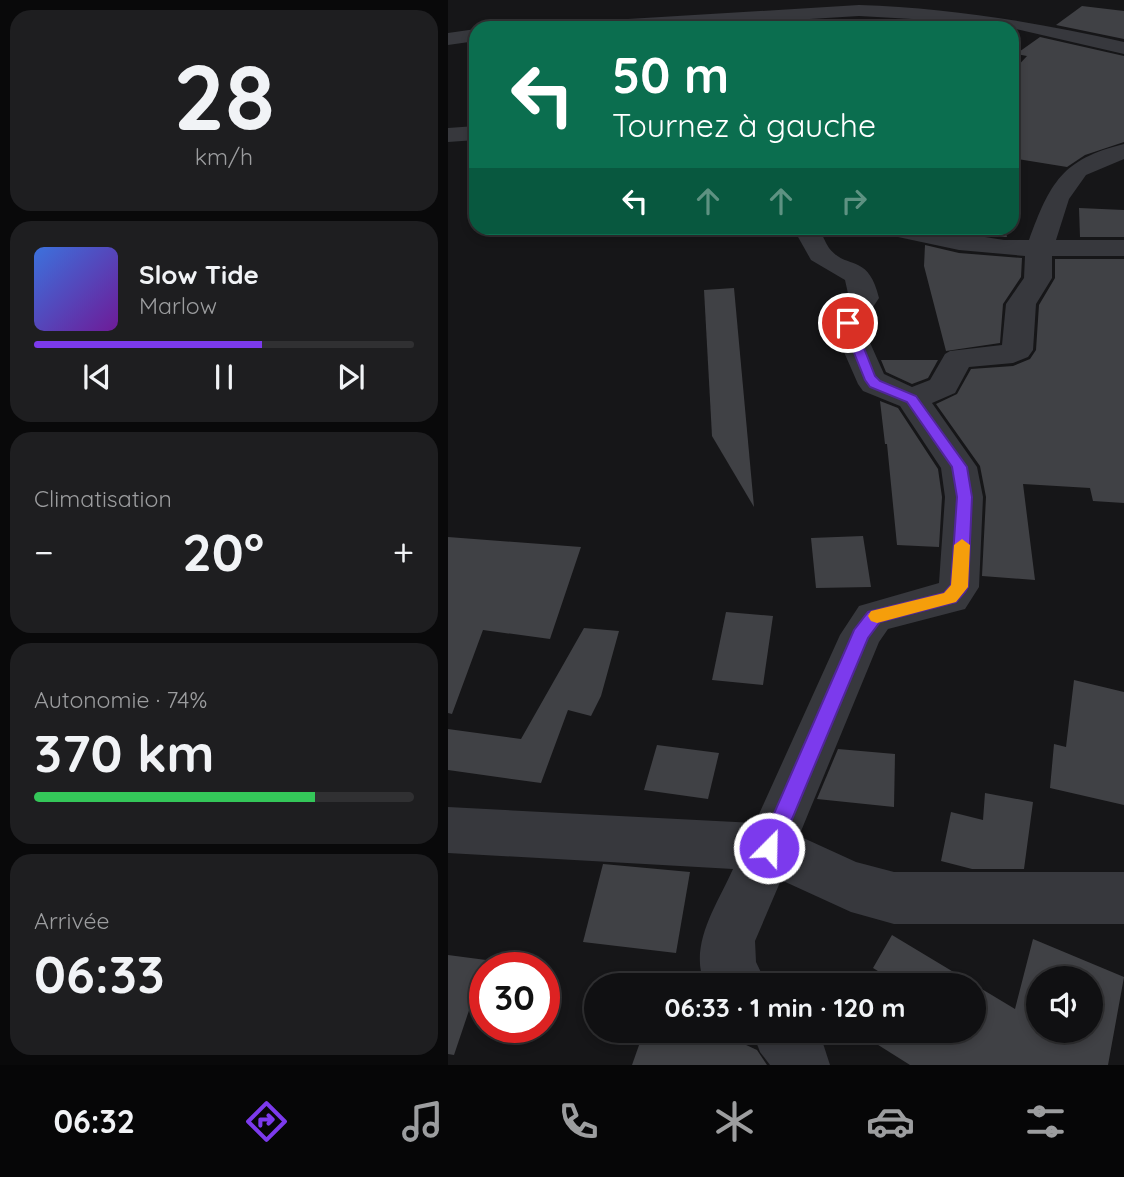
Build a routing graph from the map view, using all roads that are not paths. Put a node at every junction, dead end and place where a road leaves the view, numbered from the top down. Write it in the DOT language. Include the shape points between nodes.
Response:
graph roads {
  1 [pos="934,7"];
  2 [pos="774,21"];
  3 [pos="1002,21"];
  4 [pos="1019,24"];
  5 [pos="1108,24"];
  6 [pos="1061,33"];
  7 [pos="469,36"];
  8 [pos="448,39"];
  9 [pos="1124,48"];
  10 [pos="1124,151"];
  11 [pos="810,235"];
  12 [pos="927,235"];
  13 [pos="1124,248"];
  14 [pos="1039,250"];
  15 [pos="912,399"];
  16 [pos="448,831"];
  17 [pos="769,848"];
  18 [pos="1124,898"];
  19 [pos="728,973"];
  20 [pos="791,1043"];
  21 [pos="800,1065"];
  1 -- 2 [label="street" via="837,10"];
  1 -- 3 [label="street"];
  4 -- 6 [label="street"];
  5 -- 6 [label="street"];
  6 -- 9 [label="street"];
  7 -- 8 [label="street"];
  10 -- 14 [label="street" via="1078,170 1057,198"];
  11 -- 15 [label="street" via="822,256 853,271 864,294 848,327 869,377"];
  12 -- 14 [label="street" via="979,246"];
  13 -- 14 [label="street"];
  14 -- 15 [label="street" via="1038,278 1021,304 1013,355 961,358 943,386"];
  15 -- 17 [label="street" via="959,467 964,497 959,587 950,598 874,617 861,635"];
  16 -- 17 [label="street"];
  17 -- 18 [label="street" via="851,886 894,898"];
  17 -- 19 [label="street" via="728,941"];
  20 -- 21 [label="street"];
}
